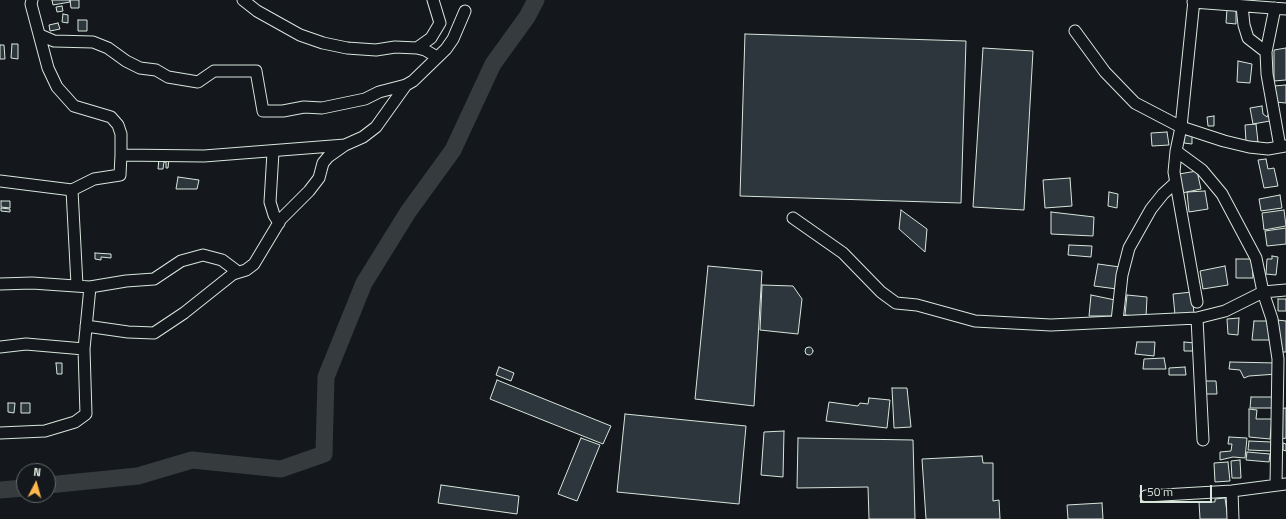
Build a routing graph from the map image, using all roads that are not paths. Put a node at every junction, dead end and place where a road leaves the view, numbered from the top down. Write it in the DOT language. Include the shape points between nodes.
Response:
graph roads {
  1 [pos="243,0"];
  2 [pos="433,0"];
  3 [pos="29,1"];
  4 [pos="1194,1"];
  5 [pos="1242,6"];
  6 [pos="1281,9"];
  7 [pos="465,11"];
  8 [pos="436,31"];
  9 [pos="1074,31"];
  10 [pos="40,35"];
  11 [pos="417,48"];
  12 [pos="1266,52"];
  13 [pos="439,55"];
  14 [pos="406,85"];
  15 [pos="1181,127"];
  16 [pos="345,145"];
  17 [pos="1283,146"];
  18 [pos="1176,150"];
  19 [pos="273,152"];
  20 [pos="121,155"];
  21 [pos="0,181"];
  22 [pos="1175,183"];
  23 [pos="72,190"];
  24 [pos="793,218"];
  25 [pos="279,223"];
  26 [pos="238,272"];
  27 [pos="0,284"];
  28 [pos="77,285"];
  29 [pos="90,287"];
  30 [pos="1286,290"];
  31 [pos="1263,292"];
  32 [pos="1197,302"];
  33 [pos="1197,318"];
  34 [pos="1117,321"];
  35 [pos="86,326"];
  36 [pos="0,347"];
  37 [pos="84,348"];
  38 [pos="1282,376"];
  39 [pos="0,433"];
  40 [pos="1203,440"];
  41 [pos="1281,484"];
  42 [pos="1232,491"];
  43 [pos="1146,496"];
  44 [pos="1233,519"];
  1 -- 11 [label="street" via="257,11 300,35 323,43 376,50 394,47"];
  2 -- 8 [label="street" via="440,22"];
  3 -- 10 [label="street"];
  4 -- 5 [label="street"];
  4 -- 15 [label="street"];
  5 -- 6 [label="street"];
  5 -- 12 [label="street" via="1248,38"];
  6 -- 12 [label="street"];
  7 -- 13 [label="street" via="453,39"];
  8 -- 11 [label="street"];
  8 -- 13 [label="street"];
  9 -- 15 [label="street" via="1124,94 1135,103"];
  10 -- 14 [label="street" via="54,41 94,42 108,48 126,62 140,68 156,70 168,78 198,82 214,71 256,71 263,111 322,108 365,99 379,92"];
  10 -- 20 [label="street" via="48,68 57,87 74,106 111,117 121,134"];
  11 -- 13 [label="street"];
  12 -- 17 [label="street" via="1266,74"];
  13 -- 14 [label="street"];
  14 -- 16 [label="street" via="376,127 364,137"];
  15 -- 17 [label="street" via="1249,148 1268,149"];
  15 -- 18 [label="street"];
  16 -- 19 [label="street"];
  16 -- 25 [label="street" via="328,157 323,163 319,178"];
  18 -- 22 [label="street"];
  18 -- 31 [label="street" via="1202,170 1222,194 1256,258"];
  19 -- 20 [label="street" via="204,156"];
  19 -- 25 [label="street" via="270,202"];
  20 -- 23 [label="street" via="120,175 94,179"];
  21 -- 23 [label="street"];
  22 -- 32 [label="street"];
  22 -- 34 [label="street" via="1151,209 1129,248 1122,275"];
  23 -- 28 [label="street"];
  24 -- 34 [label="street" via="843,253 881,292 896,303 917,305 975,320 1021,324"];
  25 -- 26 [label="street" via="254,264"];
  26 -- 29 [label="street" via="222,260 203,255 181,261 154,280 126,280"];
  26 -- 35 [label="street" via="154,333"];
  27 -- 28 [label="street"];
  28 -- 29 [label="street"];
  29 -- 35 [label="street"];
  30 -- 31 [label="street"];
  31 -- 33 [label="street" via="1225,311"];
  31 -- 38 [label="street" via="1272,319"];
  33 -- 34 [label="street"];
  33 -- 40 [label="street"];
  35 -- 37 [label="street"];
  36 -- 37 [label="street" via="26,344"];
  37 -- 39 [label="street" via="87,413 85,416 75,422 45,431"];
  38 -- 41 [label="street"];
  41 -- 42 [label="street"];
  42 -- 43 [label="street"];
  42 -- 44 [label="street"];
}
